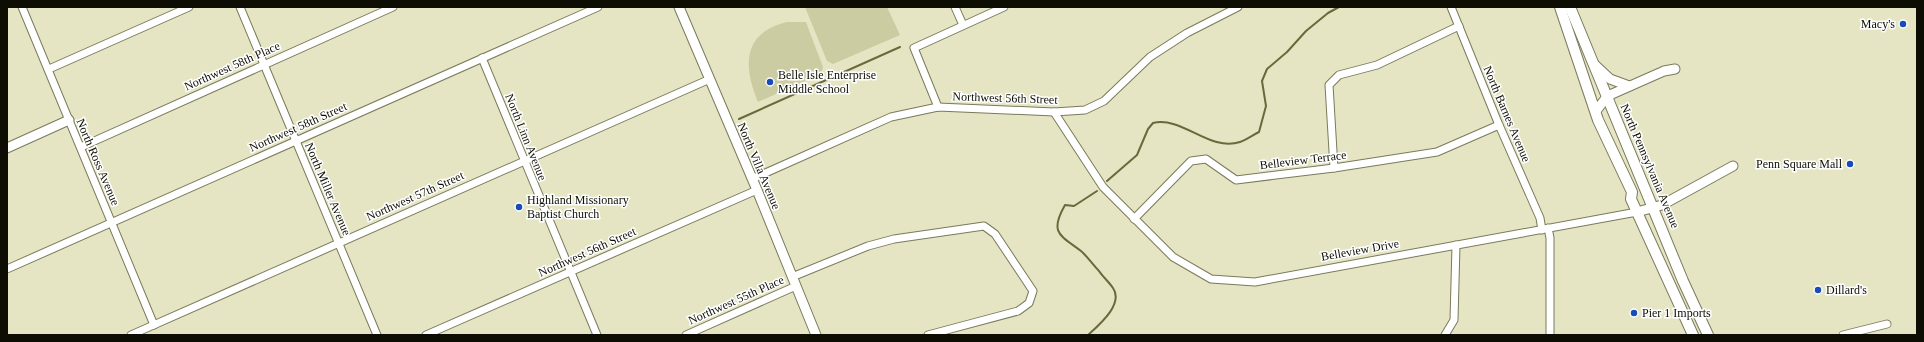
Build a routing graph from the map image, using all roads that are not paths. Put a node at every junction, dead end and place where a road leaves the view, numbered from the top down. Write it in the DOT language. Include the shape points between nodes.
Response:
graph roads {
  1 [pos="22,7"];
  2 [pos="189,7"];
  3 [pos="240,7"];
  4 [pos="393,7"];
  5 [pos="598,7"];
  6 [pos="679,7"];
  7 [pos="955,7"];
  8 [pos="1004,7"];
  9 [pos="1238,7"];
  10 [pos="1451,7"];
  11 [pos="1560,7"];
  12 [pos="1570,7"];
  13 [pos="963,25"];
  14 [pos="1459,26"];
  15 [pos="482,58"];
  16 [pos="264,64"];
  17 [pos="1594,64"];
  18 [pos="1675,69"];
  19 [pos="49,70"];
  20 [pos="710,79"];
  21 [pos="1629,86"];
  22 [pos="1606,98"];
  23 [pos="938,107"];
  24 [pos="1596,111"];
  25 [pos="1054,112"];
  26 [pos="69,120"];
  27 [pos="1499,125"];
  28 [pos="296,140"];
  29 [pos="80,147"];
  30 [pos="7,148"];
  31 [pos="523,160"];
  32 [pos="1733,166"];
  33 [pos="1334,168"];
  34 [pos="752,179"];
  35 [pos="757,190"];
  36 [pos="1632,192"];
  37 [pos="1653,208"];
  38 [pos="1637,212"];
  39 [pos="1134,218"];
  40 [pos="112,223"];
  41 [pos="1545,229"];
  42 [pos="338,242"];
  43 [pos="1456,245"];
  44 [pos="7,269"];
  45 [pos="571,271"];
  46 [pos="792,277"];
  47 [pos="796,286"];
  48 [pos="1887,324"];
  49 [pos="154,325"];
  50 [pos="131,335"];
  51 [pos="377,335"];
  52 [pos="426,335"];
  53 [pos="597,335"];
  54 [pos="686,335"];
  55 [pos="816,335"];
  56 [pos="928,335"];
  57 [pos="1445,335"];
  58 [pos="1550,335"];
  59 [pos="1693,335"];
  60 [pos="1708,335"];
  61 [pos="1843,335"];
  1 -- 19 [label="street, North Ross Avenue"];
  2 -- 19 [label="street"];
  3 -- 16 [label="street, North Miller Avenue"];
  4 -- 16 [label="street, Northwest 58th Place"];
  5 -- 15 [label="street, Northwest 58th Street"];
  6 -- 20 [label="street, North Villa Avenue"];
  7 -- 13 [label="street"];
  8 -- 13 [label="street"];
  9 -- 25 [label="street, Northwest 56th Street" via="1187,33 1150,57 1104,101 1085,110"];
  10 -- 14 [label="street, North Barnes Avenue"];
  11 -- 24 [label="main road"];
  12 -- 17 [label="main road, North Pennsylvania Avenue"];
  13 -- 23 [label="street" via="914,48"];
  14 -- 27 [label="street, North Barnes Avenue"];
  14 -- 33 [label="street" via="1377,64 1339,75 1329,85"];
  15 -- 28 [label="street, Northwest 58th Street"];
  15 -- 31 [label="street, North Linn Avenue"];
  16 -- 28 [label="street, North Miller Avenue"];
  16 -- 29 [label="street, Northwest 58th Place"];
  17 -- 21 [label="street" via="1610,79"];
  17 -- 22 [label="main road, North Pennsylvania Avenue"];
  18 -- 21 [label="street"];
  19 -- 26 [label="street, North Ross Avenue"];
  20 -- 31 [label="street, Northwest 57th Street"];
  20 -- 34 [label="street, North Villa Avenue"];
  21 -- 22 [label="street"];
  22 -- 24 [label="street"];
  22 -- 37 [label="main road, North Pennsylvania Avenue"];
  23 -- 25 [label="street, Northwest 56th Street"];
  23 -- 34 [label="street, Northwest 56th Street" via="891,117"];
  24 -- 36 [label="main road" via="1602,130"];
  25 -- 39 [label="street, Belleview Drive" via="1103,187"];
  26 -- 29 [label="street, North Ross Avenue"];
  26 -- 30 [label="street"];
  27 -- 33 [label="street, Belleview Terrace" via="1437,152"];
  27 -- 41 [label="street, North Barnes Avenue"];
  28 -- 40 [label="street, Northwest 58th Street"];
  28 -- 42 [label="street, North Miller Avenue"];
  29 -- 40 [label="street, North Ross Avenue"];
  31 -- 42 [label="street, Northwest 57th Street"];
  31 -- 45 [label="street, North Linn Avenue"];
  32 -- 37 [label="street, Belleview Drive"];
  33 -- 39 [label="street, Belleview Terrace" via="1236,180 1206,159 1190,161"];
  34 -- 35 [label="street, North Villa Avenue"];
  35 -- 45 [label="street, Northwest 56th Street"];
  35 -- 46 [label="street, North Villa Avenue"];
  36 -- 37 [label="main road"];
  36 -- 38 [label="main road" via="1631,199"];
  37 -- 38 [label="street, Belleview Drive"];
  37 -- 60 [label="main road, North Pennsylvania Avenue"];
  38 -- 41 [label="street, Belleview Drive"];
  38 -- 59 [label="main road"];
  39 -- 43 [label="street, Belleview Drive" via="1173,257 1211,279 1256,282"];
  40 -- 44 [label="street, Northwest 58th Street"];
  40 -- 49 [label="street, North Ross Avenue"];
  41 -- 43 [label="street, Belleview Drive"];
  41 -- 58 [label="street, North Barnes Avenue" via="1550,238"];
  42 -- 49 [label="street, Northwest 57th Street"];
  42 -- 51 [label="street, North Miller Avenue"];
  43 -- 57 [label="street" via="1454,320"];
  45 -- 52 [label="street, Northwest 56th Street"];
  45 -- 53 [label="street, North Linn Avenue"];
  46 -- 47 [label="street, North Villa Avenue"];
  46 -- 56 [label="street, Northwest 55th Place" via="868,246 894,239 984,226 995,234 1033,291 1030,303 1018,311"];
  47 -- 54 [label="street, Northwest 55th Place"];
  47 -- 55 [label="street, North Villa Avenue"];
  48 -- 61 [label="street"];
  49 -- 50 [label="street, Northwest 57th Street"];
}
